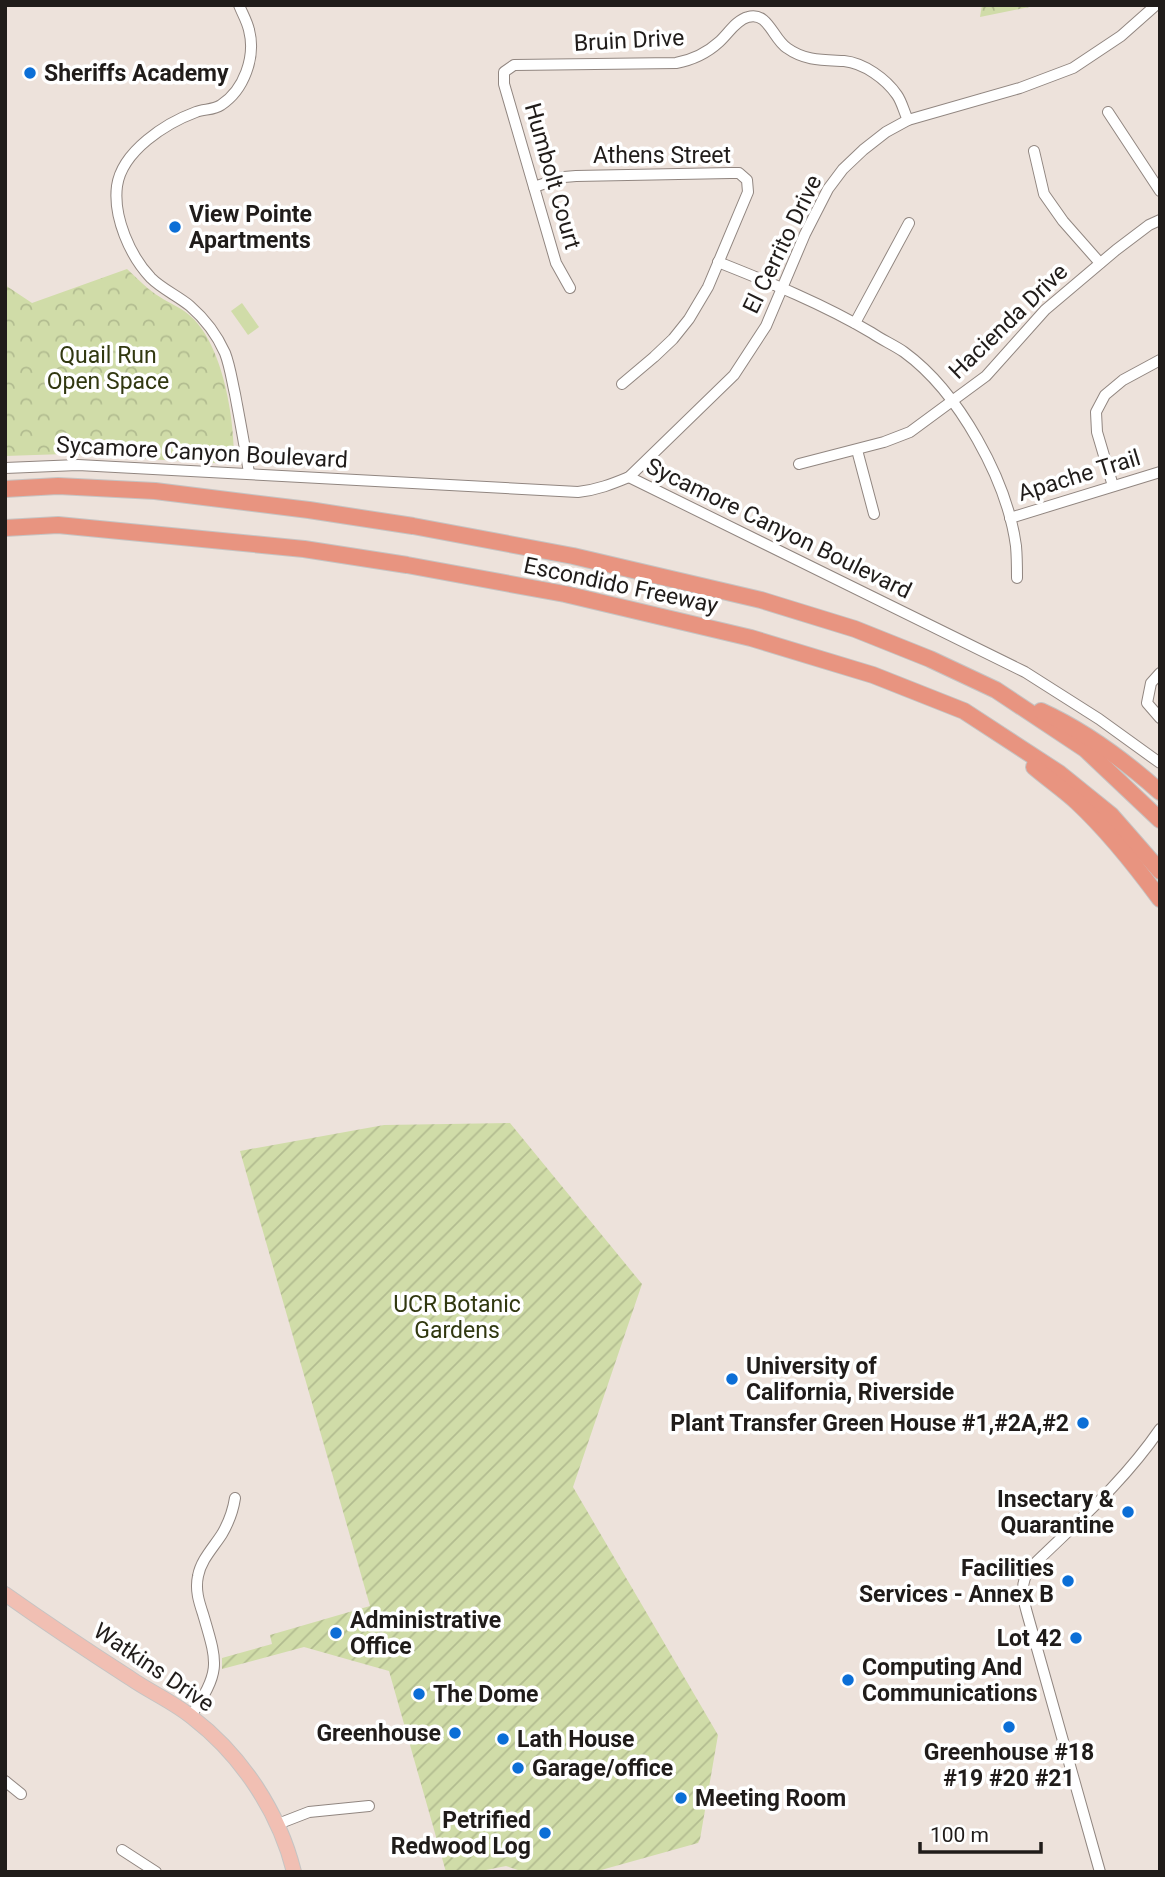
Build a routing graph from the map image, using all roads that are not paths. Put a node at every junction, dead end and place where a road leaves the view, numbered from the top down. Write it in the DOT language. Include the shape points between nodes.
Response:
graph roads {
  1 [pos="239,5"];
  2 [pos="1156,8"];
  3 [pos="503,72"];
  4 [pos="1108,112"];
  5 [pos="908,120"];
  6 [pos="1034,150"];
  7 [pos="534,187"];
  8 [pos="1160,191"];
  9 [pos="1160,220"];
  10 [pos="909,223"];
  11 [pos="718,262"];
  12 [pos="1100,263"];
  13 [pos="782,287"];
  14 [pos="570,289"];
  15 [pos="855,323"];
  16 [pos="1160,360"];
  17 [pos="622,384"];
  18 [pos="953,401"];
  19 [pos="857,450"];
  20 [pos="799,464"];
  21 [pos="5,468"];
  22 [pos="1160,472"];
  23 [pos="249,473"];
  24 [pos="629,477"];
  25 [pos="1113,486"];
  26 [pos="5,489"];
  27 [pos="874,514"];
  28 [pos="1010,518"];
  29 [pos="5,528"];
  30 [pos="1017,578"];
  31 [pos="1160,673"];
  32 [pos="996,690"];
  33 [pos="964,711"];
  34 [pos="1160,718"];
  35 [pos="1160,763"];
  36 [pos="1160,793"];
  37 [pos="1160,820"];
  38 [pos="1160,871"];
  39 [pos="1160,899"];
  40 [pos="1160,1429"];
  41 [pos="234,1498"];
  42 [pos="5,1594"];
  43 [pos="191,1716"];
  44 [pos="5,1781"];
  45 [pos="21,1794"];
  46 [pos="369,1806"];
  47 [pos="278,1824"];
  48 [pos="122,1850"];
  49 [pos="156,1872"];
  50 [pos="294,1872"];
  51 [pos="1100,1872"];
  1 -- 23 [label="street" via="251,46 242,83 219,107 197,111 162,128 141,145 117,183 116,207 136,258 152,279 210,327 225,353"];
  2 -- 5 [label="street, El Cerrito Drive" via="1073,68"];
  3 -- 5 [label="street, Bruin Drive" via="514,65 688,60 717,43 744,18 754,16 763,19 781,44 796,54 847,61 876,73 898,96"];
  3 -- 7 [label="street, Humbolt Court"];
  4 -- 8 [label="street"];
  5 -- 13 [label="street, El Cerrito Drive" via="886,132 843,169 816,211"];
  6 -- 12 [label="street" via="1044,194"];
  7 -- 11 [label="street, Athens Street" via="576,176 739,173 747,180 748,192"];
  7 -- 14 [label="street, Humbolt Court" via="555,263"];
  9 -- 12 [label="street, Hacienda Drive"];
  10 -- 15 [label="street"];
  11 -- 13 [label="street"];
  11 -- 17 [label="street" via="689,319"];
  12 -- 18 [label="street, Hacienda Drive" via="1045,310 986,376"];
  13 -- 15 [label="street"];
  13 -- 24 [label="street, El Cerrito Drive" via="766,326 734,374"];
  15 -- 18 [label="street" via="904,353"];
  16 -- 25 [label="street" via="1123,380 1105,395 1096,412 1097,432"];
  18 -- 19 [label="street, Hacienda Drive" via="910,432"];
  18 -- 28 [label="street" via="998,481"];
  19 -- 20 [label="street, Hacienda Drive"];
  19 -- 27 [label="street"];
  21 -- 23 [label="street, Sycamore Canyon Boulevard" via="78,465"];
  22 -- 25 [label="street, Apache Trail"];
  23 -- 24 [label="street, Sycamore Canyon Boulevard" via="578,492"];
  24 -- 35 [label="street, Sycamore Canyon Boulevard" via="1031,676"];
  25 -- 28 [label="street, Apache Trail"];
  26 -- 32 [label="highway, Escondido Freeway" via="58,486 155,491 400,524 573,556 761,600 855,629"];
  28 -- 30 [label="street"];
  29 -- 33 [label="highway, Escondido Freeway" via="58,525 304,549 552,592 751,638 873,675"];
  31 -- 34 [label="street" via="1151,683 1147,703"];
  32 -- 36 [label="highway" via="1065,722 1106,748"];
  32 -- 37 [label="highway, Escondido Freeway" via="1085,749"];
  33 -- 38 [label="highway, Escondido Freeway" via="1059,773 1111,815"];
  33 -- 39 [label="highway" via="1076,801"];
  40 -- 51 [label="street" via="1132,1467 1030,1568 1022,1583"];
  41 -- 43 [label="street" via="226,1525 198,1575 197,1592 215,1670"];
  42 -- 43 [label="main road, Watkins Drive"];
  43 -- 47 [label="main road, Watkins Drive" via="230,1752"];
  44 -- 45 [label="street"];
  46 -- 47 [label="street" via="309,1812"];
  47 -- 50 [label="main road, Watkins Drive"];
  48 -- 49 [label="street"];
}
